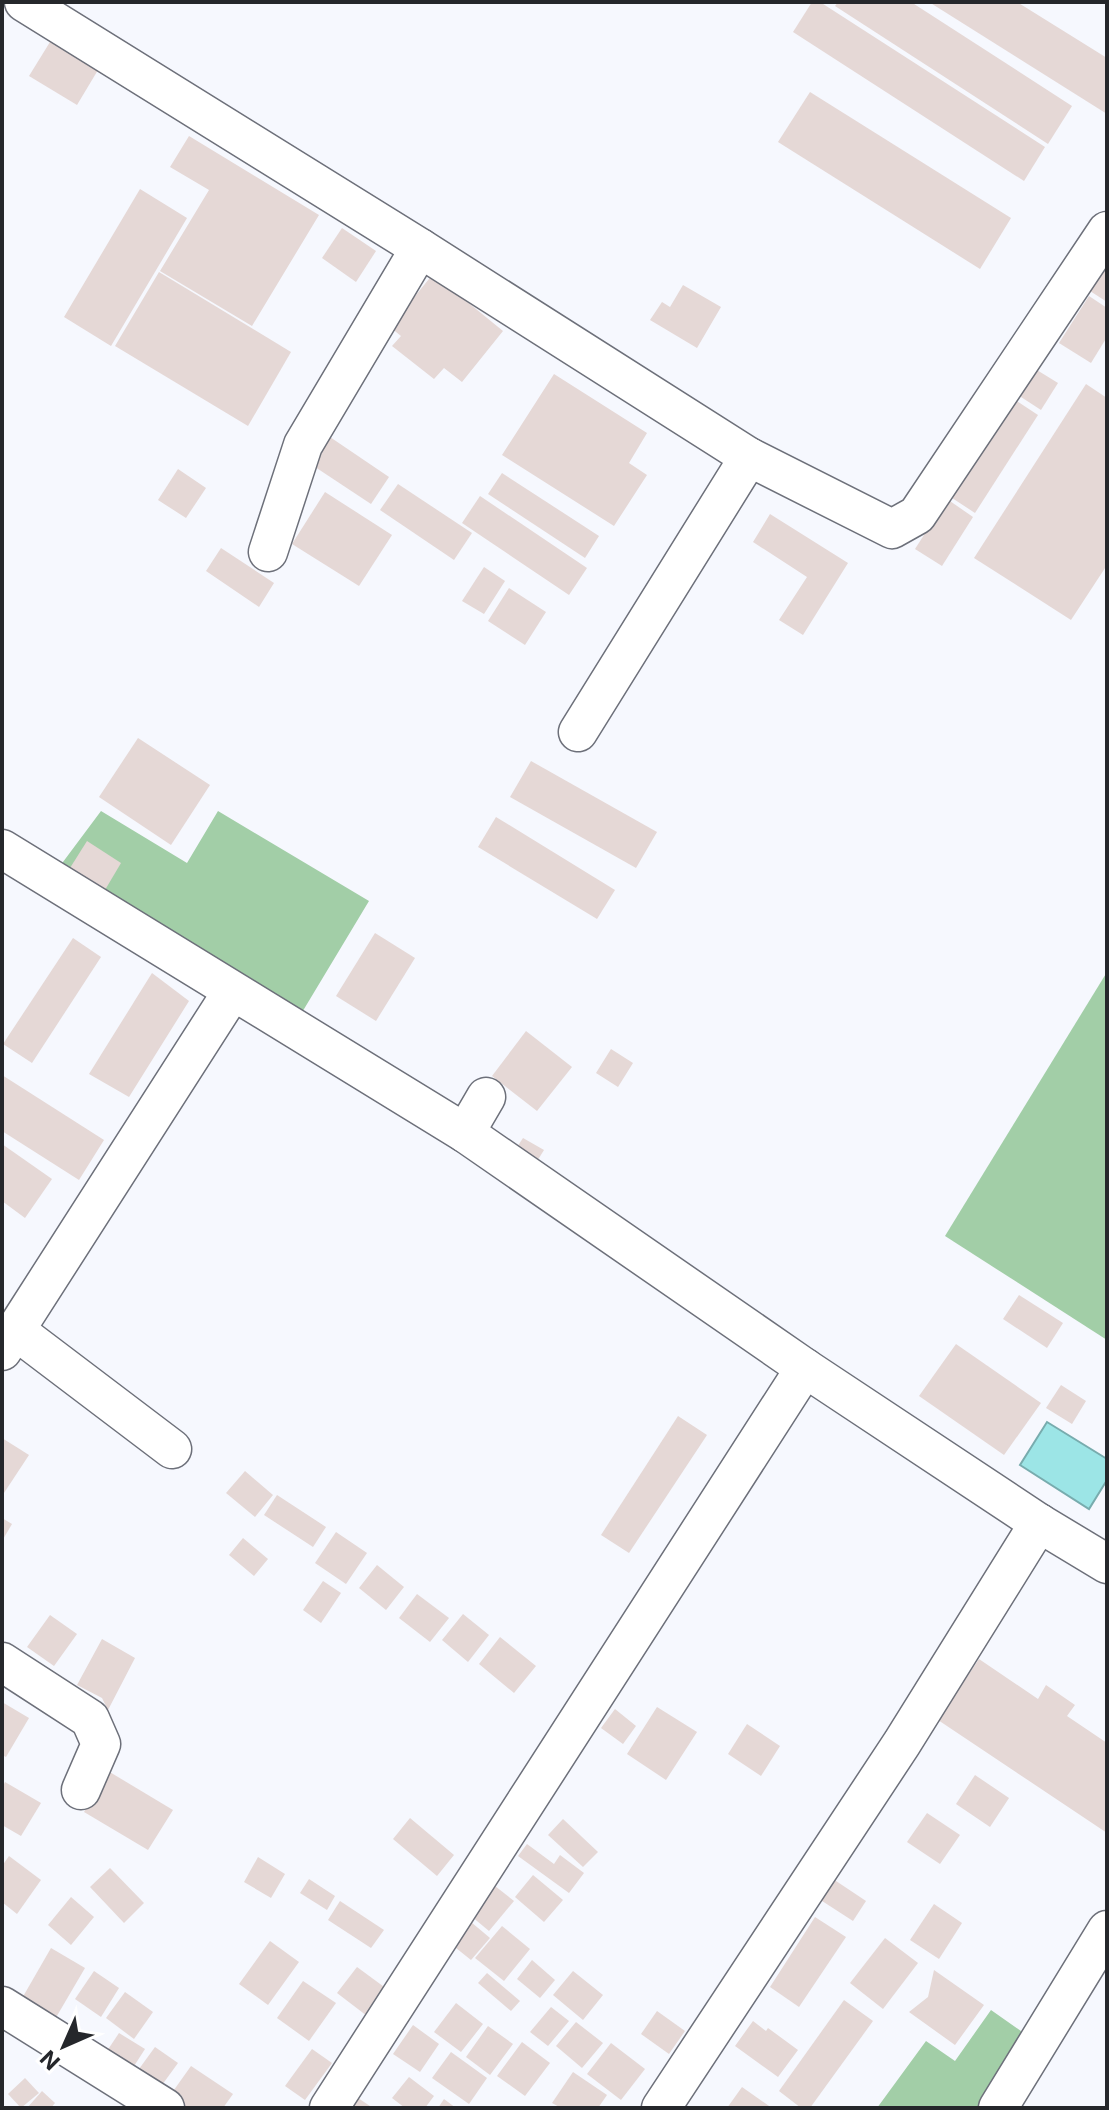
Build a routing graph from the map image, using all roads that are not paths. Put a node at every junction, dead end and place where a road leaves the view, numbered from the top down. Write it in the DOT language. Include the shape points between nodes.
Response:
graph roads {
  1 [pos="24,2"];
  2 [pos="1107,231"];
  3 [pos="420,248"];
  4 [pos="749,457"];
  5 [pos="268,552"];
  6 [pos="578,732"];
  7 [pos="2,850"];
  8 [pos="232,992"];
  9 [pos="486,1097"];
  10 [pos="465,1133"];
  11 [pos="8,1340"];
  12 [pos="805,1368"];
  13 [pos="172,1449"];
  14 [pos="1039,1523"];
  15 [pos="1107,1564"];
  16 [pos="2,1662"];
  17 [pos="81,1790"];
  18 [pos="1107,1930"];
  19 [pos="2,2006"];
  20 [pos="165,2108"];
  21 [pos="329,2108"];
  22 [pos="661,2108"];
  23 [pos="998,2108"];
  1 -- 3 [label="street"];
  2 -- 4 [label="street" via="917,515 892,529"];
  3 -- 4 [label="street"];
  3 -- 5 [label="street" via="303,445"];
  4 -- 6 [label="street"];
  7 -- 8 [label="street"];
  8 -- 10 [label="street"];
  8 -- 11 [label="street"];
  9 -- 10 [label="street"];
  10 -- 12 [label="street"];
  11 -- 13 [label="street"];
  12 -- 14 [label="street"];
  12 -- 21 [label="street"];
  14 -- 15 [label="street"];
  14 -- 22 [label="street" via="902,1743"];
  16 -- 17 [label="street" via="90,1719 101,1744"];
  18 -- 23 [label="street"];
  19 -- 20 [label="street"];
}
